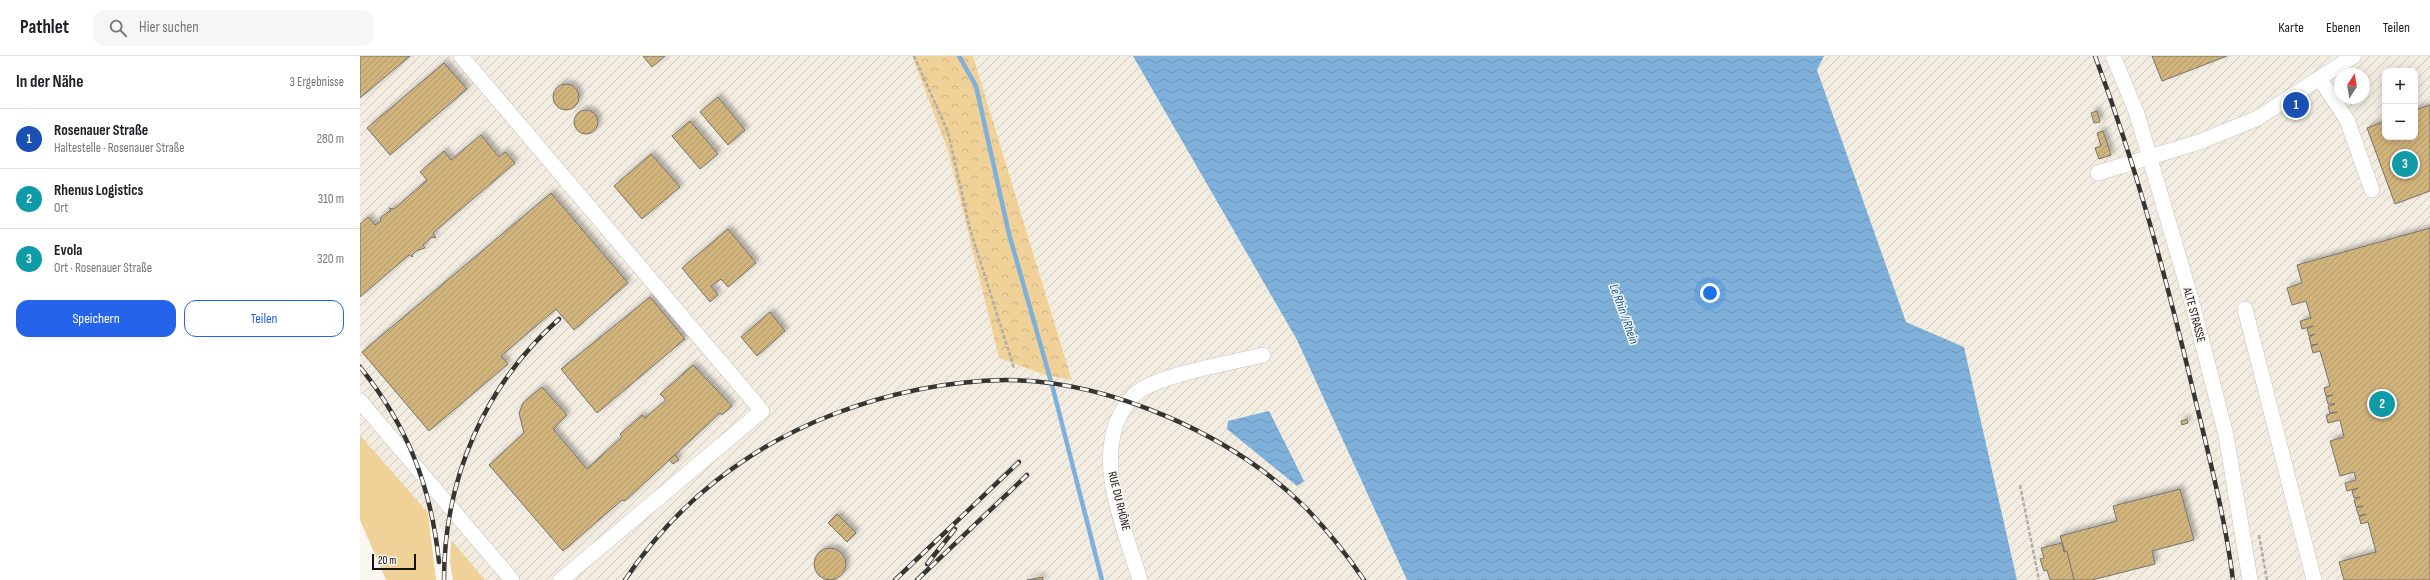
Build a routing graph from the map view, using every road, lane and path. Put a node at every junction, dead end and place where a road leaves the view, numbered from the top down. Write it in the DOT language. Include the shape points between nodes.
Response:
graph roads {
  1 [pos="461,56"];
  2 [pos="914,56"];
  3 [pos="2113,56"];
  4 [pos="2354,56"];
  5 [pos="2320,79"];
  6 [pos="2150,156"];
  7 [pos="2098,172"];
  8 [pos="2372,190"];
  9 [pos="2245,309"];
  10 [pos="1263,355"];
  11 [pos="1014,368"];
  12 [pos="360,401"];
  13 [pos="2020,485"];
  14 [pos="512,580"];
  15 [pos="561,580"];
  16 [pos="1140,580"];
  17 [pos="2039,580"];
  18 [pos="2250,580"];
  19 [pos="2314,580"];
  1 -- 15 [label="street" via="762,411"];
  2 -- 11 [label="path" via="948,132 970,229"];
  3 -- 6 [label="street, ALTE STRASSE" via="2137,114"];
  4 -- 5 [label="street"];
  5 -- 6 [label="street" via="2256,119 2199,142"];
  5 -- 8 [label="street" via="2348,120"];
  6 -- 7 [label="street"];
  6 -- 18 [label="street, ALTE STRASSE" via="2226,435"];
  9 -- 19 [label="street"];
  10 -- 16 [label="street, RUE DU RHÔNE" via="1161,380 1138,392 1127,402 1120,414 1111,439 1109,460 1112,482"];
  12 -- 14 [label="street"];
  13 -- 17 [label="path"];
}
